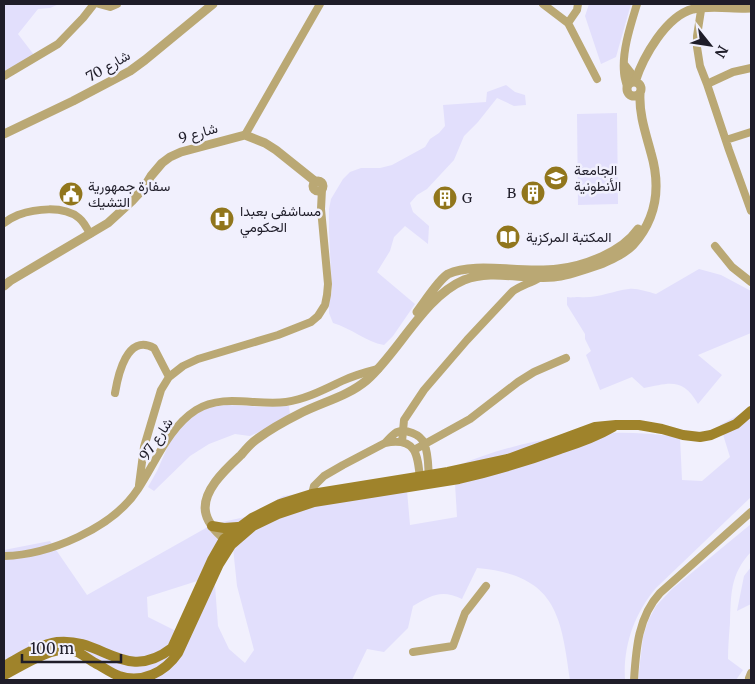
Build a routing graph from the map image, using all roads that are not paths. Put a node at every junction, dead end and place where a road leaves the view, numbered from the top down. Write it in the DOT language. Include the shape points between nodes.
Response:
graph roads {
  1 [pos="94,4"];
  2 [pos="99,4"];
  3 [pos="117,4"];
  4 [pos="213,4"];
  5 [pos="320,4"];
  6 [pos="543,4"];
  7 [pos="578,4"];
  8 [pos="637,4"];
  9 [pos="701,6"];
  10 [pos="751,8"];
  11 [pos="568,23"];
  12 [pos="751,68"];
  13 [pos="4,76"];
  14 [pos="597,80"];
  15 [pos="707,84"];
  16 [pos="635,88"];
  17 [pos="751,132"];
  18 [pos="4,134"];
  19 [pos="245,135"];
  20 [pos="726,140"];
  21 [pos="317,187"];
  22 [pos="751,211"];
  23 [pos="4,223"];
  24 [pos="90,234"];
  25 [pos="715,246"];
  26 [pos="612,255"];
  27 [pos="514,277"];
  28 [pos="539,278"];
  29 [pos="751,282"];
  30 [pos="4,286"];
  31 [pos="513,291"];
  32 [pos="566,358"];
  33 [pos="375,370"];
  34 [pos="169,377"];
  35 [pos="115,393"];
  36 [pos="751,412"];
  37 [pos="402,431"];
  38 [pos="412,433"];
  39 [pos="385,442"];
  40 [pos="404,442"];
  41 [pos="424,444"];
  42 [pos="414,450"];
  43 [pos="427,461"];
  44 [pos="418,463"];
  45 [pos="424,480"];
  46 [pos="138,489"];
  47 [pos="313,498"];
  48 [pos="751,512"];
  49 [pos="212,526"];
  50 [pos="239,527"];
  51 [pos="228,542"];
  52 [pos="4,556"];
  53 [pos="486,586"];
  54 [pos="413,652"];
  55 [pos="4,666"];
  56 [pos="127,674"];
  57 [pos="4,675"];
  58 [pos="634,680"];
  1 -- 13 [label="street" via="58,44"];
  2 -- 3 [label="street" via="110,7"];
  4 -- 18 [label="street, شارع 70" via="130,71"];
  5 -- 19 [label="street"];
  6 -- 11 [label="street"];
  7 -- 11 [label="street"];
  8 -- 16 [label="street" via="627,38 624,64 624,75"];
  9 -- 10 [label="street"];
  9 -- 15 [label="street" via="697,47"];
  9 -- 16 [label="street" via="681,15 655,41 645,61 645,73"];
  11 -- 14 [label="street"];
  12 -- 15 [label="street"];
  15 -- 20 [label="street"];
  16 -- 26 [label="street" via="650,166 651,196 643,222"];
  17 -- 20 [label="street"];
  19 -- 21 [label="street" via="276,150"];
  19 -- 24 [label="street, شارع 9" via="170,157 156,169 132,201"];
  20 -- 22 [label="street"];
  21 -- 34 [label="street" via="328,284 325,305 318,316 278,335 198,359"];
  23 -- 24 [label="street" via="18,215 59,209 80,219"];
  24 -- 30 [label="street, شارع 9"];
  25 -- 29 [label="street" via="732,267"];
  26 -- 28 [label="street" via="590,268 571,274"];
  26 -- 33 [label="street" via="567,268 475,269 447,275"];
  27 -- 28 [label="street"];
  27 -- 31 [label="street"];
  27 -- 33 [label="street" via="472,277 454,285 437,298"];
  28 -- 31 [label="street"];
  31 -- 37 [label="street" via="424,390 406,417"];
  32 -- 41 [label="street" via="534,372 465,422"];
  33 -- 46 [label="street, شارع 97" via="299,400 274,403 233,400 199,408 179,424"];
  33 -- 49 [label="street" via="364,382 343,395 300,413 257,439 210,491 205,510"];
  34 -- 35 [label="street" via="154,348 148,345 135,347 124,359"];
  34 -- 46 [label="street" via="161,390 144,447"];
  36 -- 45 [label="main road" via="736,424 700,437 639,425 616,425 598,436 481,474 459,479"];
  37 -- 38 [label="street"];
  37 -- 39 [label="street"];
  37 -- 40 [label="street"];
  38 -- 40 [label="street"];
  38 -- 41 [label="street"];
  39 -- 40 [label="street"];
  39 -- 47 [label="street" via="324,476 314,486"];
  40 -- 42 [label="street"];
  41 -- 42 [label="street"];
  41 -- 43 [label="street"];
  42 -- 44 [label="street"];
  43 -- 44 [label="street"];
  43 -- 45 [label="street"];
  44 -- 45 [label="street"];
  45 -- 47 [label="main road"];
  46 -- 52 [label="street, شارع 97" via="121,510 84,534 38,552"];
  47 -- 50 [label="main road" via="280,504"];
  47 -- 51 [label="main road" via="253,526"];
  48 -- 58 [label="street" via="652,602 639,634"];
  49 -- 50 [label="main road"];
  49 -- 51 [label="street"];
  50 -- 51 [label="main road"];
  51 -- 56 [label="main road" via="174,659 162,670 145,677"];
  53 -- 54 [label="street" via="465,612 453,646"];
  55 -- 56 [label="main road" via="42,646 69,642"];
  56 -- 57 [label="main road" via="114,674 77,652 66,650 44,655"];
}
